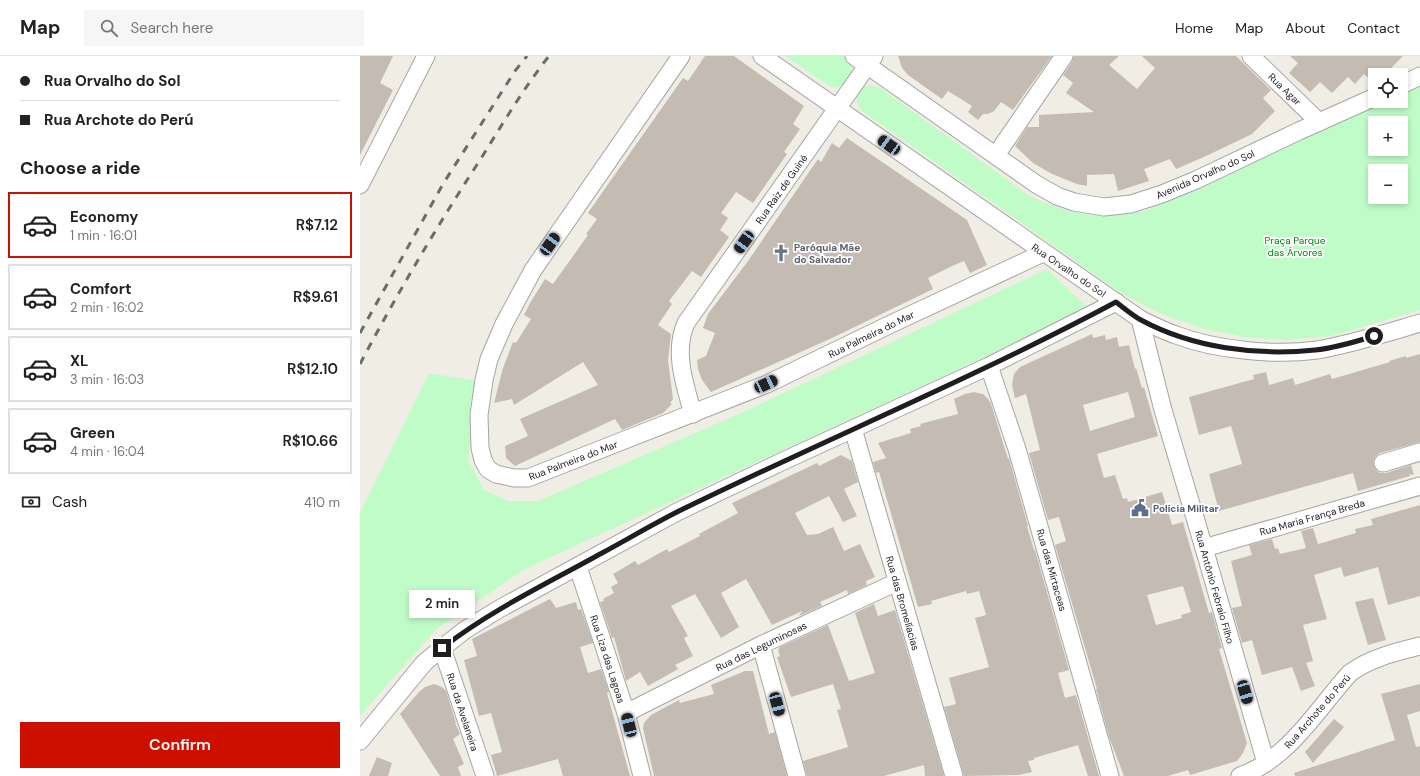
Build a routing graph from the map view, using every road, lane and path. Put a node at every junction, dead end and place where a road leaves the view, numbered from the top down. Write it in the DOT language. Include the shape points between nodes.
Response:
graph roads {
  1 [pos="426,56"];
  2 [pos="681,56"];
  3 [pos="762,56"];
  4 [pos="1064,56"];
  5 [pos="1251,56"];
  6 [pos="866,59"];
  7 [pos="1420,76"];
  8 [pos="1408,82"];
  9 [pos="1368,99"];
  10 [pos="838,109"];
  11 [pos="1319,122"];
  12 [pos="996,155"];
  13 [pos="360,185"];
  14 [pos="1043,253"];
  15 [pos="1116,302"];
  16 [pos="1140,319"];
  17 [pos="1420,323"];
  18 [pos="989,366"];
  19 [pos="692,414"];
  20 [pos="853,429"];
  21 [pos="1420,452"];
  22 [pos="1383,463"];
  23 [pos="1420,486"];
  24 [pos="1204,548"];
  25 [pos="578,567"];
  26 [pos="897,582"];
  27 [pos="761,645"];
  28 [pos="1420,646"];
  29 [pos="442,648"];
  30 [pos="626,712"];
  31 [pos="360,740"];
  32 [pos="1266,763"];
  33 [pos="484,776"];
  34 [pos="642,776"];
  35 [pos="797,776"];
  36 [pos="954,776"];
  37 [pos="1110,776"];
  38 [pos="1240,776"];
  1 -- 13 [label="street"];
  2 -- 19 [label="street, Rua Palmeira do Mar" via="532,270 504,324 489,359 484,380 479,415 480,448 483,460 496,474 528,478"];
  3 -- 10 [label="street, Rua Orvalho do Sol"];
  4 -- 12 [label="street"];
  5 -- 11 [label="street, Rua Agar"];
  6 -- 10 [label="street, Rua Raiz de Guiné"];
  6 -- 12 [label="street, Avenida Orvalho do Sol"];
  7 -- 8 [label="street"];
  9 -- 11 [label="street, Avenida Orvalho do Sol"];
  10 -- 14 [label="street, Rua Orvalho do Sol"];
  10 -- 19 [label="street, Rua Raiz de Guiné" via="681,333 683,378"];
  11 -- 12 [label="street, Avenida Orvalho do Sol" via="1162,194 1131,204 1104,208 1057,196"];
  14 -- 15 [label="street, Rua Orvalho do Sol"];
  14 -- 19 [label="street, Rua Palmeira do Mar" via="766,384"];
  15 -- 16 [label="street, Rua Orvalho do Sol"];
  15 -- 18 [label="street"];
  16 -- 17 [label="street, Rua Orvalho do Sol" via="1203,343 1281,352 1316,350 1346,344"];
  16 -- 24 [label="street, Rua Antônio Febraio Filho"];
  18 -- 20 [label="street"];
  18 -- 37 [label="street, Rua das Mirtaceas" via="1017,449"];
  20 -- 25 [label="street" via="677,512"];
  20 -- 26 [label="street, Rua das Bromelíacias"];
  21 -- 22 [label="street"];
  23 -- 24 [label="street, Rua Maria França Breda"];
  24 -- 32 [label="street, Rua Antônio Febraio Filho"];
  25 -- 29 [label="street" via="499,609 464,630"];
  25 -- 30 [label="street, Rua Liza das Lagoas"];
  26 -- 27 [label="street, Rua das Leguminosas"];
  26 -- 36 [label="street, Rua das Bromelíacias"];
  27 -- 30 [label="street, Rua das Leguminosas"];
  27 -- 35 [label="street"];
  28 -- 32 [label="street, Rua Archote do Perú" via="1370,661 1350,673 1303,730"];
  29 -- 31 [label="street" via="424,663"];
  29 -- 33 [label="street, Rua da Avelaneira"];
  30 -- 34 [label="street, Rua Liza das Lagoas"];
  32 -- 38 [label="street, Rua Archote do Perú"];
}
